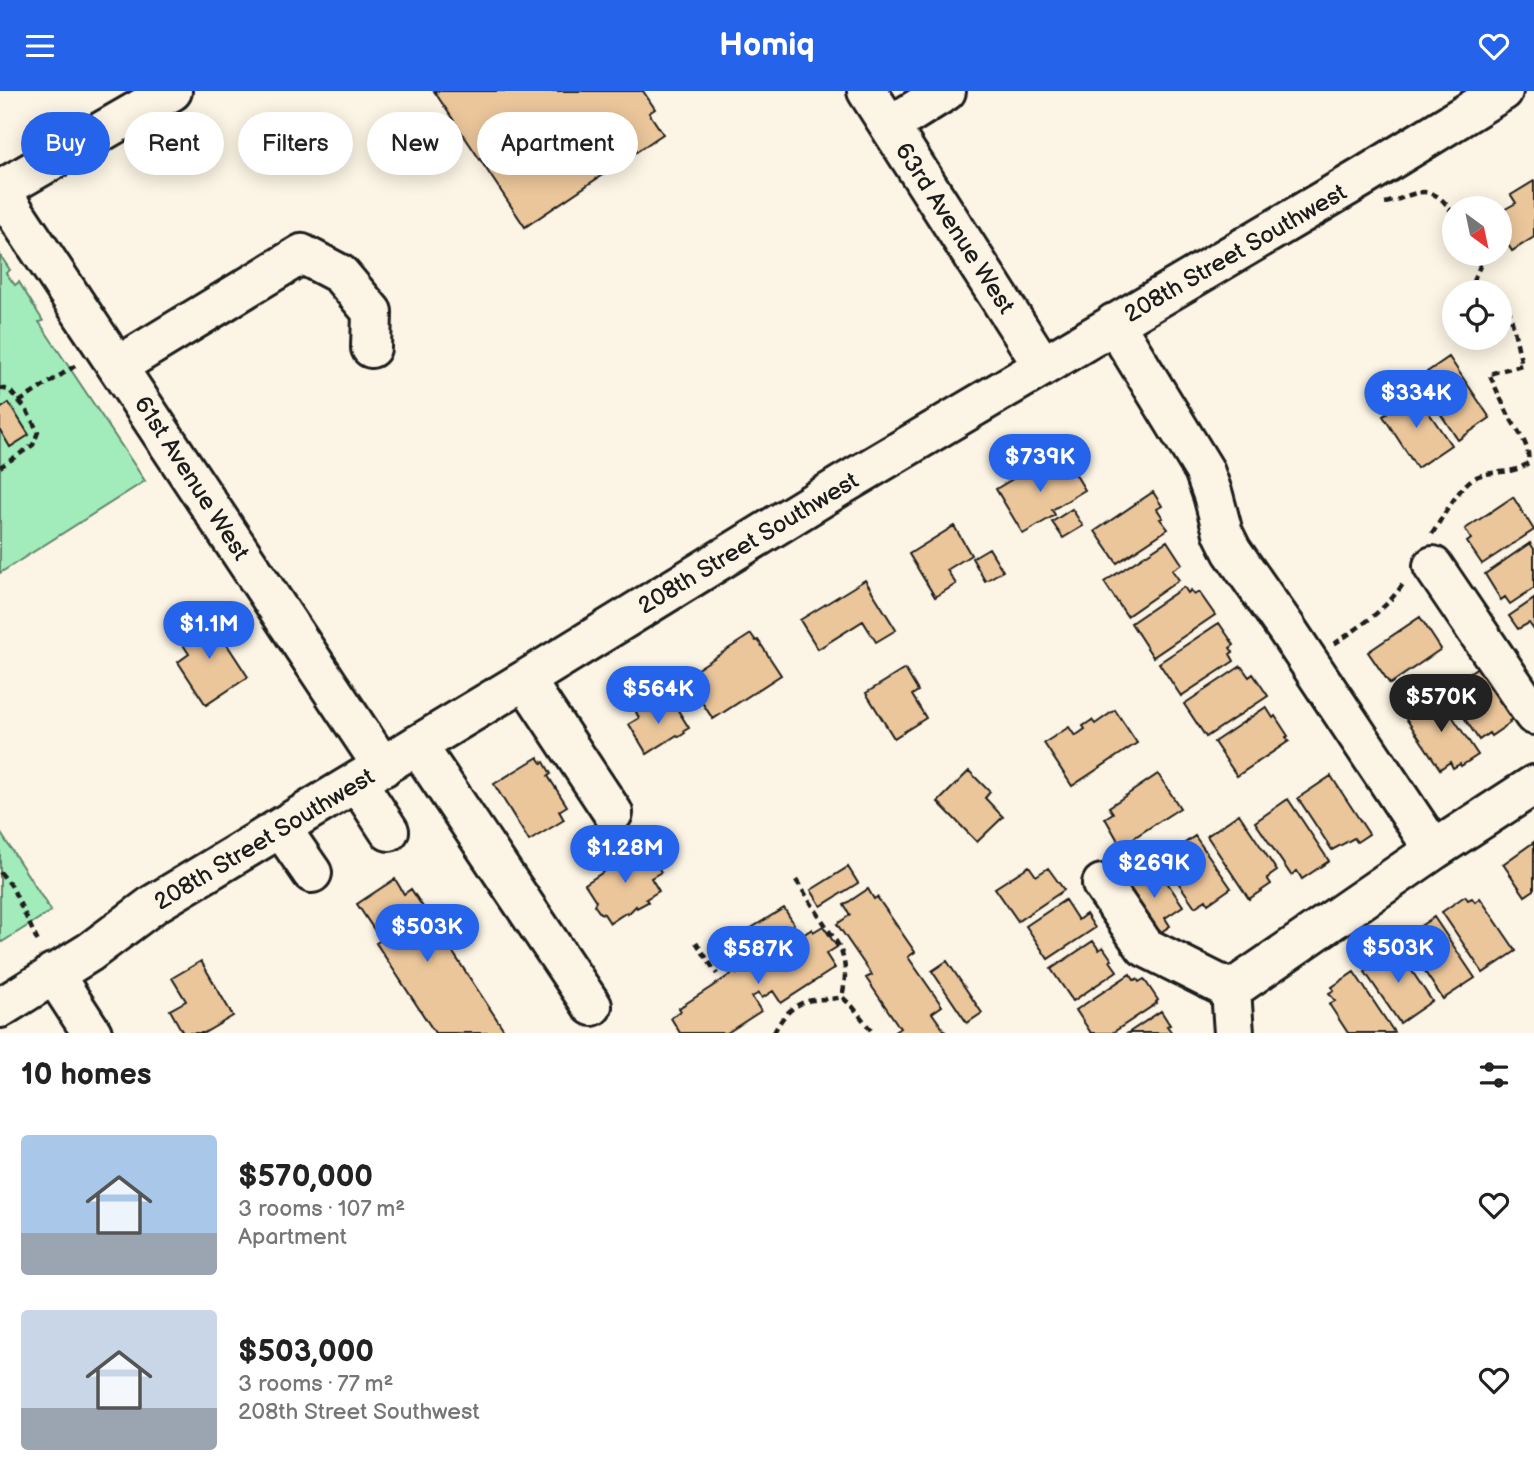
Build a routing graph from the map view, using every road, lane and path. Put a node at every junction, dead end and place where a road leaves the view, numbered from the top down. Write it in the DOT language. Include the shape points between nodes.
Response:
graph roads {
  1 [pos="172,91"];
  2 [pos="867,91"];
  3 [pos="946,91"];
  4 [pos="1503,91"];
  5 [pos="890,126"];
  6 [pos="0,190"];
  7 [pos="1375,198"];
  8 [pos="1442,199"];
  9 [pos="1512,322"];
  10 [pos="1114,323"];
  11 [pos="371,348"];
  12 [pos="78,363"];
  13 [pos="118,366"];
  14 [pos="1043,366"];
  15 [pos="0,388"];
  16 [pos="19,402"];
  17 [pos="0,467"];
  18 [pos="1423,561"];
  19 [pos="1330,646"];
  20 [pos="525,680"];
  21 [pos="1534,715"];
  22 [pos="417,745"];
  23 [pos="370,774"];
  24 [pos="1534,785"];
  25 [pos="613,813"];
  26 [pos="281,828"];
  27 [pos="389,831"];
  28 [pos="1434,850"];
  29 [pos="0,872"];
  30 [pos="312,873"];
  31 [pos="796,880"];
  32 [pos="1102,884"];
  33 [pos="696,942"];
  34 [pos="53,973"];
  35 [pos="717,975"];
  36 [pos="1231,990"];
  37 [pos="842,997"];
  38 [pos="592,1006"];
  39 [pos="0,1007"];
  40 [pos="92,1033"];
  41 [pos="774,1033"];
  42 [pos="873,1033"];
  43 [pos="1234,1033"];
  1 -- 6 [label="street"];
  2 -- 5 [label="street, 63rd Avenue West"];
  3 -- 5 [label="street"];
  4 -- 10 [label="street, 208th Street Southwest"];
  5 -- 14 [label="street, 63rd Avenue West"];
  6 -- 13 [label="street, 61st Avenue West"];
  7 -- 8 [label="path" via="1386,203 1429,192"];
  9 -- 18 [label="path" via="1522,365 1489,374 1523,439 1528,463 1470,480"];
  10 -- 14 [label="street, 208th Street Southwest"];
  10 -- 28 [label="street" via="1204,470 1232,551"];
  11 -- 13 [label="street" via="372,311 340,274 302,254"];
  12 -- 16 [label="path"];
  13 -- 23 [label="street, 61st Avenue West"];
  14 -- 20 [label="street, 208th Street Southwest"];
  15 -- 16 [label="path" via="9,390"];
  16 -- 17 [label="path" via="38,432 33,445"];
  18 -- 19 [label="path" via="1381,611"];
  18 -- 21 [label="street"];
  20 -- 22 [label="street, 208th Street Southwest"];
  20 -- 25 [label="street"];
  22 -- 23 [label="street, 208th Street Southwest"];
  22 -- 38 [label="street"];
  23 -- 26 [label="street, 208th Street Southwest"];
  23 -- 27 [label="street, 61st Avenue West"];
  24 -- 28 [label="street"];
  26 -- 30 [label="street"];
  26 -- 34 [label="street, 208th Street Southwest" via="154,904 90,952"];
  28 -- 36 [label="street"];
  29 -- 34 [label="path" via="12,885"];
  31 -- 37 [label="path" via="844,957"];
  32 -- 36 [label="street" via="1145,947"];
  33 -- 35 [label="path"];
  34 -- 39 [label="street, 208th Street Southwest"];
  34 -- 40 [label="street"];
  36 -- 43 [label="street"];
  37 -- 41 [label="path" via="796,1006"];
  37 -- 42 [label="path"];
}
